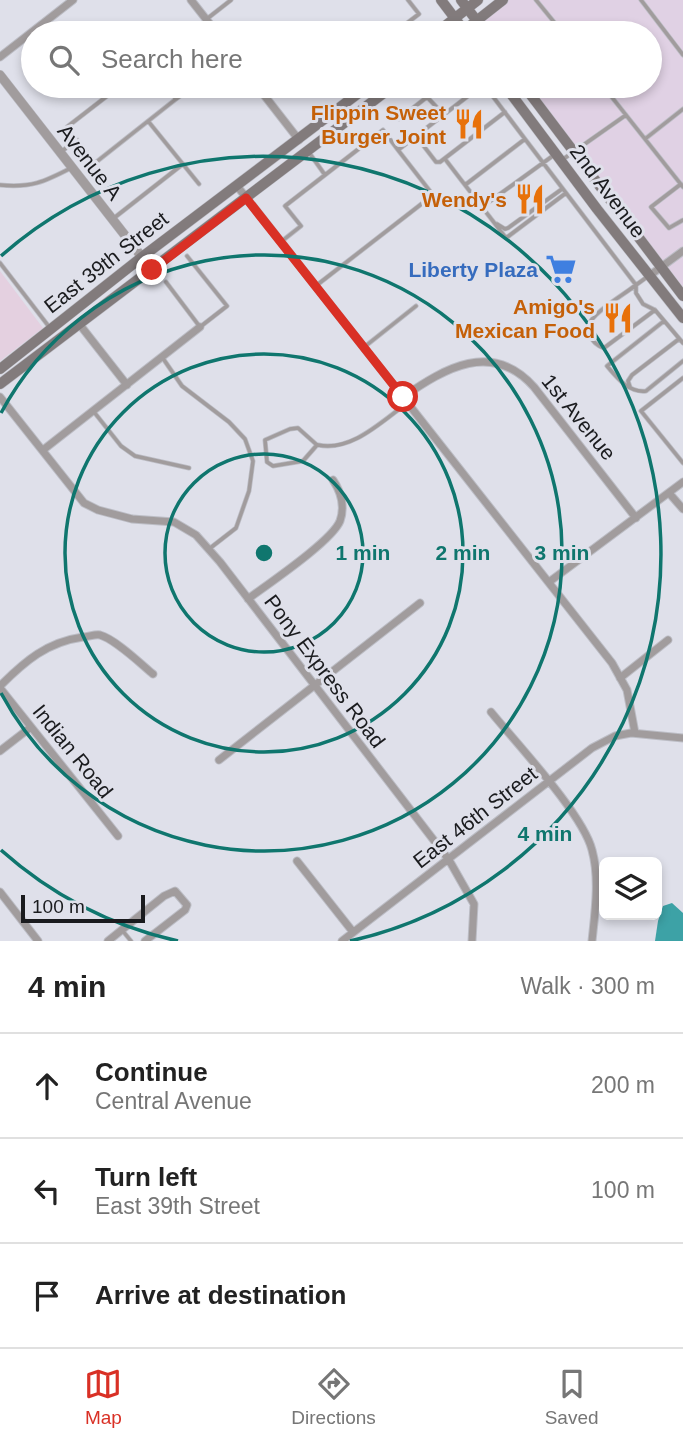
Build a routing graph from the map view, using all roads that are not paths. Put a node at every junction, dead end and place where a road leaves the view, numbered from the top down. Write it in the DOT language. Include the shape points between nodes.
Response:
graph roads {
  1 [pos="73,0"];
  2 [pos="191,0"];
  3 [pos="231,0"];
  4 [pos="408,0"];
  5 [pos="441,0"];
  6 [pos="478,0"];
  7 [pos="503,0"];
  8 [pos="536,0"];
  9 [pos="642,0"];
  10 [pos="464,4"];
  11 [pos="455,18"];
  12 [pos="206,19"];
  13 [pos="46,21"];
  14 [pos="410,21"];
  15 [pos="451,21"];
  16 [pos="457,21"];
  17 [pos="477,21"];
  18 [pos="553,21"];
  19 [pos="658,21"];
  20 [pos="662,27"];
  21 [pos="21,41"];
  22 [pos="683,55"];
  23 [pos="0,57"];
  24 [pos="0,75"];
  25 [pos="104,98"];
  26 [pos="266,98"];
  27 [pos="353,98"];
  28 [pos="377,98"];
  29 [pos="426,98"];
  30 [pos="428,98"];
  31 [pos="465,98"];
  32 [pos="492,98"];
  33 [pos="514,98"];
  34 [pos="533,98"];
  35 [pos="613,98"];
  36 [pos="176,99"];
  37 [pos="523,110"];
  38 [pos="683,110"];
  39 [pos="505,112"];
  40 [pos="444,114"];
  41 [pos="626,115"];
  42 [pos="399,120"];
  43 [pos="510,120"];
  44 [pos="148,121"];
  45 [pos="416,136"];
  46 [pos="526,139"];
  47 [pos="645,139"];
  48 [pos="77,140"];
  49 [pos="299,140"];
  50 [pos="398,150"];
  51 [pos="308,151"];
  52 [pos="573,151"];
  53 [pos="61,153"];
  54 [pos="558,157"];
  55 [pos="445,159"];
  56 [pos="543,163"];
  57 [pos="183,164"];
  58 [pos="72,167"];
  59 [pos="683,172"];
  60 [pos="325,175"];
  61 [pos="676,178"];
  62 [pos="199,184"];
  63 [pos="0,185"];
  64 [pos="465,185"];
  65 [pos="682,185"];
  66 [pos="237,186"];
  67 [pos="562,188"];
  68 [pos="566,193"];
  69 [pos="246,198"];
  70 [pos="482,207"];
  71 [pos="597,209"];
  72 [pos="582,215"];
  73 [pos="112,219"];
  74 [pos="683,220"];
  75 [pos="492,221"];
  76 [pos="281,242"];
  77 [pos="683,251"];
  78 [pos="187,256"];
  79 [pos="142,257"];
  80 [pos="0,263"];
  81 [pos="661,268"];
  82 [pos="152,270"];
  83 [pos="649,276"];
  84 [pos="166,282"];
  85 [pos="636,285"];
  86 [pos="315,286"];
  87 [pos="683,296"];
  88 [pos="416,306"];
  89 [pos="655,310"];
  90 [pos="683,318"];
  91 [pos="664,321"];
  92 [pos="80,325"];
  93 [pos="200,327"];
  94 [pos="51,330"];
  95 [pos="679,339"];
  96 [pos="683,343"];
  97 [pos="363,348"];
  98 [pos="162,356"];
  99 [pos="683,361"];
  100 [pos="0,369"];
  101 [pos="683,379"];
  102 [pos="0,384"];
  103 [pos="127,385"];
  104 [pos="631,389"];
  105 [pos="0,397"];
  106 [pos="406,400"];
  107 [pos="93,410"];
  108 [pos="317,445"];
  109 [pos="43,450"];
  110 [pos="683,463"];
  111 [pos="189,468"];
  112 [pos="333,480"];
  113 [pos="683,482"];
  114 [pos="669,493"];
  115 [pos="683,509"];
  116 [pos="636,518"];
  117 [pos="209,549"];
  118 [pos="549,582"];
  119 [pos="248,599"];
  120 [pos="420,603"];
  121 [pos="668,640"];
  122 [pos="153,674"];
  123 [pos="620,678"];
  124 [pos="313,685"];
  125 [pos="0,687"];
  126 [pos="491,712"];
  127 [pos="31,727"];
  128 [pos="635,733"];
  129 [pos="683,738"];
  130 [pos="0,751"];
  131 [pos="219,760"];
  132 [pos="548,782"];
  133 [pos="118,836"];
  134 [pos="449,860"];
  135 [pos="297,861"];
  136 [pos="0,891"];
  137 [pos="122,930"];
  138 [pos="353,932"];
  139 [pos="38,941"];
  140 [pos="108,941"];
  141 [pos="131,941"];
  142 [pos="145,941"];
  143 [pos="342,941"];
  144 [pos="472,941"];
  145 [pos="592,941"];
  1 -- 13 [label="street"];
  2 -- 12 [label="street"];
  3 -- 12 [label="lane"];
  4 -- 14 [label="lane" via="419,14"];
  5 -- 11 [label="main road"];
  6 -- 10 [label="main road"];
  7 -- 17 [label="main road"];
  8 -- 18 [label="lane"];
  9 -- 19 [label="lane"];
  10 -- 11 [label="main road"];
  10 -- 17 [label="main road"];
  11 -- 15 [label="main road"];
  11 -- 16 [label="main road"];
  20 -- 22 [label="lane"];
  21 -- 23 [label="street"];
  24 -- 53 [label="street, Avenue A"];
  25 -- 48 [label="lane" via="67,127"];
  26 -- 49 [label="street"];
  27 -- 49 [label="main road, East 39th Street"];
  28 -- 51 [label="main road, East 39th Street"];
  29 -- 42 [label="lane"];
  30 -- 40 [label="lane"];
  31 -- 40 [label="lane"];
  32 -- 39 [label="lane"];
  33 -- 37 [label="main road, 2nd Avenue"];
  34 -- 52 [label="main road, 2nd Avenue"];
  35 -- 41 [label="lane"];
  36 -- 44 [label="lane"];
  37 -- 43 [label="lane"];
  37 -- 54 [label="main road, 2nd Avenue"];
  38 -- 47 [label="lane"];
  39 -- 43 [label="lane"];
  39 -- 55 [label="lane"];
  40 -- 45 [label="lane"];
  41 -- 47 [label="lane"];
  41 -- 52 [label="lane"];
  43 -- 46 [label="lane"];
  44 -- 48 [label="lane" via="95,163"];
  44 -- 57 [label="lane"];
  45 -- 50 [label="lane"];
  45 -- 55 [label="lane" via="436,162"];
  46 -- 56 [label="lane"];
  46 -- 64 [label="lane"];
  47 -- 61 [label="lane"];
  48 -- 53 [label="lane"];
  49 -- 66 [label="main road, East 39th Street"];
  50 -- 60 [label="lane" via="383,130"];
  50 -- 86 [label="lane" via="433,195"];
  51 -- 60 [label="lane"];
  51 -- 69 [label="main road, East 39th Street"];
  52 -- 54 [label="lane"];
  52 -- 81 [label="main road, 2nd Avenue"];
  53 -- 58 [label="street, Avenue A"];
  54 -- 56 [label="lane"];
  54 -- 71 [label="main road, 2nd Avenue"];
  55 -- 64 [label="lane"];
  56 -- 67 [label="lane"];
  56 -- 70 [label="lane"];
  57 -- 62 [label="lane"];
  57 -- 73 [label="lane"];
  58 -- 63 [label="lane" via="36,185"];
  58 -- 73 [label="street, Avenue A"];
  59 -- 61 [label="lane"];
  60 -- 76 [label="lane" via="285,206 301,226"];
  61 -- 65 [label="lane"];
  64 -- 70 [label="lane"];
  65 -- 74 [label="lane" via="651,207 669,228"];
  66 -- 69 [label="street"];
  66 -- 79 [label="main road, East 39th Street"];
  67 -- 68 [label="lane"];
  67 -- 75 [label="lane" via="506,229"];
  68 -- 72 [label="lane"];
  68 -- 75 [label="lane" via="506,237"];
  69 -- 76 [label="street"];
  69 -- 82 [label="main road, East 39th Street"];
  70 -- 75 [label="lane"];
  71 -- 72 [label="lane"];
  71 -- 83 [label="main road, 2nd Avenue"];
  72 -- 85 [label="lane"];
  73 -- 79 [label="street, Avenue A"];
  76 -- 86 [label="street"];
  77 -- 81 [label="street"];
  78 -- 93 [label="lane" via="227,306"];
  79 -- 82 [label="street, Avenue A"];
  79 -- 94 [label="main road, East 39th Street"];
  80 -- 94 [label="lane"];
  81 -- 83 [label="street"];
  81 -- 87 [label="main road, 2nd Avenue"];
  82 -- 92 [label="main road, East 39th Street"];
  83 -- 85 [label="lane"];
  83 -- 90 [label="main road, 2nd Avenue"];
  84 -- 93 [label="lane"];
  85 -- 89 [label="lane" via="643,304"];
  85 -- 89 [label="lane" via="592,318 590,337 604,348"];
  86 -- 97 [label="street"];
  88 -- 97 [label="lane"];
  89 -- 91 [label="lane"];
  91 -- 95 [label="lane"];
  91 -- 104 [label="lane" via="607,366"];
  92 -- 102 [label="main road, East 39th Street"];
  92 -- 103 [label="street"];
  93 -- 98 [label="street"];
  94 -- 100 [label="main road, East 39th Street"];
  95 -- 96 [label="lane"];
  95 -- 104 [label="lane" via="632,375 628,381"];
  97 -- 106 [label="street"];
  98 -- 103 [label="street"];
  98 -- 117 [label="lane" via="183,386 245,439 253,461 249,491 236,528"];
  99 -- 104 [label="lane" via="646,391"];
  101 -- 110 [label="lane" via="641,411"];
  103 -- 107 [label="street"];
  105 -- 109 [label="street, Pony Express Road"];
  106 -- 108 [label="lane" via="351,442"];
  106 -- 116 [label="street, 1st Avenue" via="440,373 459,366 489,362 514,371 534,387"];
  106 -- 118 [label="street"];
  107 -- 109 [label="street"];
  107 -- 111 [label="lane" via="121,446 135,456"];
  108 -- 108 [label="lane" via="298,428 290,429 265,439 267,462 273,466 303,461"];
  109 -- 117 [label="street, Pony Express Road" via="83,503 132,519 174,522 197,535"];
  112 -- 119 [label="street" via="340,489 339,523"];
  113 -- 114 [label="street"];
  114 -- 115 [label="street"];
  114 -- 116 [label="street"];
  116 -- 118 [label="street"];
  117 -- 119 [label="street, Pony Express Road"];
  118 -- 123 [label="street"];
  119 -- 124 [label="street, Pony Express Road"];
  120 -- 124 [label="street"];
  121 -- 123 [label="street"];
  122 -- 125 [label="street" via="100,635 46,647 25,660"];
  123 -- 128 [label="street" via="631,703"];
  124 -- 131 [label="street"];
  124 -- 134 [label="street, Pony Express Road"];
  125 -- 127 [label="street, Indian Road"];
  126 -- 132 [label="street"];
  127 -- 130 [label="street"];
  127 -- 133 [label="street, Indian Road"];
  128 -- 129 [label="street"];
  128 -- 132 [label="street, East 46th Street" via="615,736 592,748"];
  132 -- 134 [label="street, East 46th Street"];
  132 -- 145 [label="street" via="592,850 596,875"];
  134 -- 138 [label="street, East 46th Street"];
  134 -- 144 [label="street, Pony Express Road" via="474,904"];
  135 -- 138 [label="street"];
  136 -- 139 [label="street"];
  137 -- 140 [label="street"];
  137 -- 141 [label="lane"];
  137 -- 142 [label="street" via="175,891 187,905 185,910"];
  138 -- 143 [label="street, East 46th Street"];
}
